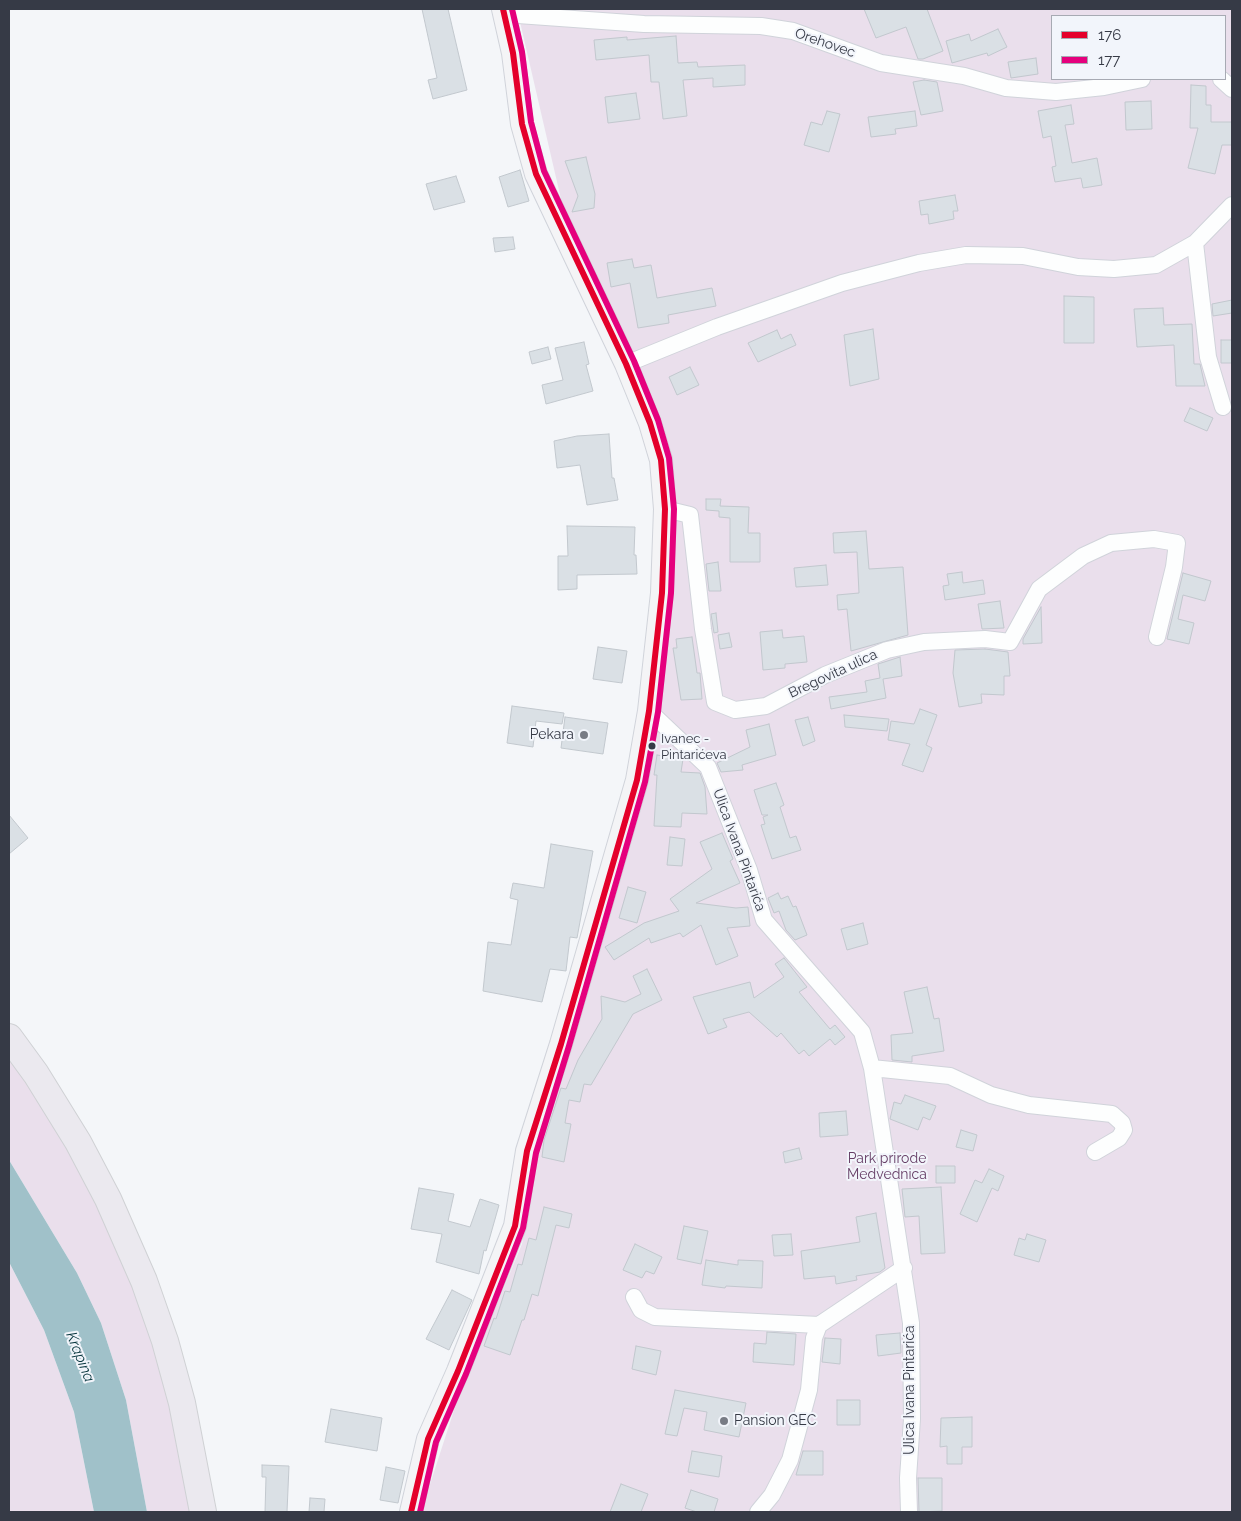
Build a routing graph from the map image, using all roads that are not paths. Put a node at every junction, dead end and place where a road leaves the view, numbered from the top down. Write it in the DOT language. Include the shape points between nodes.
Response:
graph roads {
  1 [pos="504,11"];
  2 [pos="1137,80"];
  3 [pos="1223,80"];
  4 [pos="1232,89"];
  5 [pos="1232,205"];
  6 [pos="1195,243"];
  7 [pos="626,364"];
  8 [pos="1223,408"];
  9 [pos="665,509"];
  10 [pos="1157,637"];
  11 [pos="649,710"];
  12 [pos="9,1037"];
  13 [pos="872,1068"];
  14 [pos="1095,1152"];
  15 [pos="904,1268"];
  16 [pos="634,1297"];
  17 [pos="819,1325"];
  18 [pos="203,1512"];
  19 [pos="411,1512"];
  20 [pos="758,1512"];
  21 [pos="909,1512"];
  1 -- 2 [label="street, Orehovec" via="644,24 761,26 793,31 881,63 957,74 1006,88 1056,92"];
  1 -- 7 [label="main road" via="522,124 536,174"];
  3 -- 4 [label="street"];
  5 -- 6 [label="street"];
  6 -- 7 [label="street" via="1156,265 1114,269 1078,267 1022,256 966,256 919,263 842,283 717,327"];
  6 -- 8 [label="street" via="1208,357"];
  7 -- 9 [label="main road" via="661,460"];
  9 -- 10 [label="street, Bregovita ulica" via="690,515 715,702 735,710 766,706 825,675 886,650 924,642 984,639 1010,642 1039,590 1083,556 1111,543 1154,539 1177,543"];
  9 -- 11 [label="main road" via="662,593"];
  11 -- 13 [label="street, Ulica Ivana Pintarića" via="708,767 749,870 764,920 862,1032"];
  11 -- 19 [label="main road" via="637,780 527,1151 515,1226 462,1363 428,1439"];
  12 -- 18 [label="main road" via="78,1142 108,1199 144,1281 182,1403"];
  13 -- 14 [label="street" via="950,1076 991,1095 1029,1105 1112,1114 1122,1123 1124,1130 1119,1138"];
  13 -- 15 [label="street, Ulica Ivana Pintarića"];
  15 -- 17 [label="street"];
  15 -- 21 [label="street, Ulica Ivana Pintarića" via="911,1323"];
  16 -- 17 [label="street" via="642,1310 655,1317"];
  17 -- 20 [label="street" via="814,1338 809,1390 790,1460 772,1495"];
}
